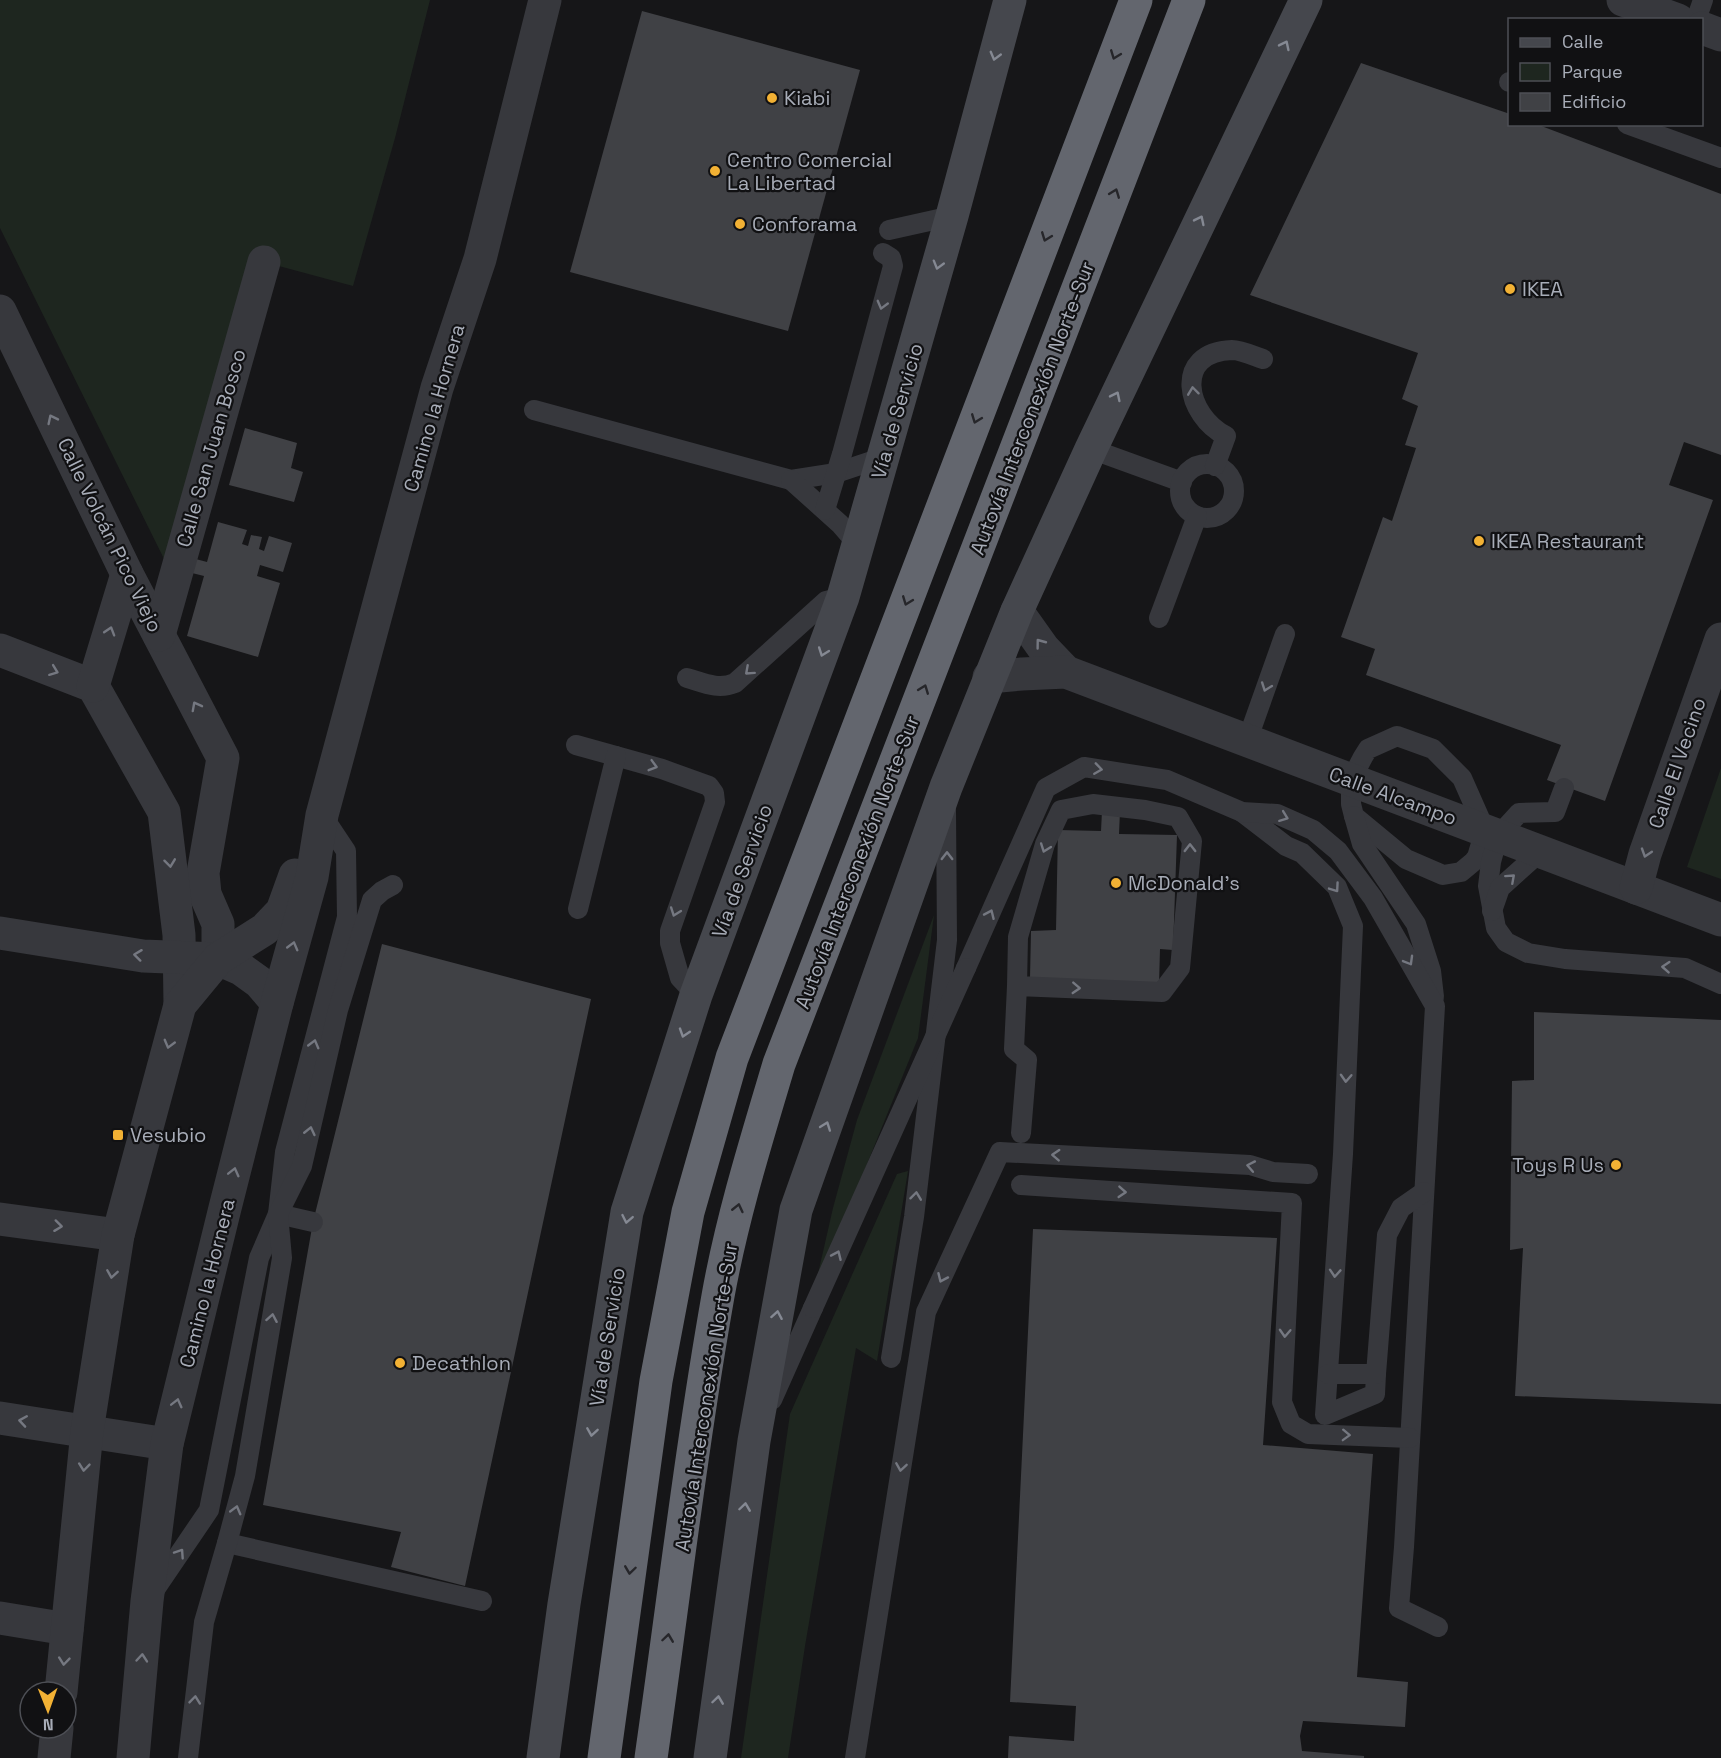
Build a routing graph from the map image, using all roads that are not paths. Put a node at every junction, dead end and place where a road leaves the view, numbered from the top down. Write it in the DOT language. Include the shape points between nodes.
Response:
graph roads {
  1 [pos="545,0"];
  2 [pos="1011,0"];
  3 [pos="1136,0"];
  4 [pos="1189,0"];
  5 [pos="1306,0"];
  6 [pos="1623,0"];
  7 [pos="1703,0"];
  8 [pos="1672,18"];
  9 [pos="1697,18"];
  10 [pos="1703,29"];
  11 [pos="1721,34"];
  12 [pos="1633,126"];
  13 [pos="1721,158"];
  14 [pos="952,216"];
  15 [pos="889,230"];
  16 [pos="883,253"];
  17 [pos="264,262"];
  18 [pos="0,311"];
  19 [pos="1263,359"];
  20 [pos="534,410"];
  21 [pos="1091,449"];
  22 [pos="884,457"];
  23 [pos="1215,466"];
  24 [pos="836,474"];
  25 [pos="791,480"];
  26 [pos="1182,482"];
  27 [pos="825,510"];
  28 [pos="1197,516"];
  29 [pos="859,546"];
  30 [pos="128,574"];
  31 [pos="843,597"];
  32 [pos="1017,611"];
  33 [pos="1159,618"];
  34 [pos="1285,634"];
  35 [pos="159,635"];
  36 [pos="1721,639"];
  37 [pos="0,650"];
  38 [pos="1066,672"];
  39 [pos="989,677"];
  40 [pos="687,678"];
  41 [pos="93,687"];
  42 [pos="1247,741"];
  43 [pos="576,745"];
  44 [pos="616,756"];
  45 [pos="1351,780"];
  46 [pos="946,787"];
  47 [pos="1564,788"];
  48 [pos="1242,812"];
  49 [pos="164,813"];
  50 [pos="213,813"];
  51 [pos="322,815"];
  52 [pos="1354,816"];
  53 [pos="1491,833"];
  54 [pos="1540,852"];
  55 [pos="393,885"];
  56 [pos="1636,888"];
  57 [pos="578,909"];
  58 [pos="1492,911"];
  59 [pos="1721,920"];
  60 [pos="0,933"];
  61 [pos="180,957"];
  62 [pos="218,959"];
  63 [pos="1721,984"];
  64 [pos="1017,986"];
  65 [pos="696,995"];
  66 [pos="277,1002"];
  67 [pos="180,1005"];
  68 [pos="1435,1006"];
  69 [pos="1021,1133"];
  70 [pos="1308,1174"];
  71 [pos="1022,1185"];
  72 [pos="1424,1192"];
  73 [pos="278,1214"];
  74 [pos="0,1219"];
  75 [pos="313,1222"];
  76 [pos="118,1234"];
  77 [pos="891,1358"];
  78 [pos="1328,1374"];
  79 [pos="1376,1374"];
  80 [pos="0,1418"];
  81 [pos="87,1431"];
  82 [pos="1410,1438"];
  83 [pos="754,1441"];
  84 [pos="168,1444"];
  85 [pos="227,1543"];
  86 [pos="147,1601"];
  87 [pos="482,1601"];
  88 [pos="0,1618"];
  89 [pos="1438,1627"];
  90 [pos="67,1629"];
  91 [pos="62,1680"];
  92 [pos="56,1740"];
  93 [pos="54,1758"];
  94 [pos="132,1758"];
  95 [pos="189,1758"];
  96 [pos="543,1758"];
  97 [pos="604,1758"];
  98 [pos="651,1758"];
  99 [pos="710,1758"];
  100 [pos="855,1758"];
  1 -- 51 [label="street, Camino la Hornera" via="480,259 437,388"];
  2 -- 14 [label="street, Vía de Servicio, one-way"];
  3 -- 97 [label="highway, one-way" via="732,1058 688,1212 656,1381"];
  98 -- 4 [label="highway, Autovía Interconexión Norte-Sur, one-way" via="718,1294 747,1170 779,1064"];
  21 -- 5 [label="street, one-way"];
  6 -- 8 [label="street"];
  7 -- 9 [label="lane"];
  10 -- 11 [label="street"];
  12 -- 13 [label="lane"];
  14 -- 15 [label="lane"];
  14 -- 22 [label="street, Vía de Servicio, one-way"];
  16 -- 24 [label="lane, one-way" via="891,258 893,266"];
  17 -- 35 [label="street, Calle San Juan Bosco"];
  30 -- 18 [label="street, Calle Volcán Pico Viejo, one-way"];
  23 -- 19 [label="lane, one-way" via="1226,436 1214,430 1193,400 1192,373 1201,359 1214,352 1234,350"];
  20 -- 25 [label="lane"];
  21 -- 26 [label="lane"];
  21 -- 32 [label="street"];
  22 -- 24 [label="lane"];
  22 -- 29 [label="street, Vía de Servicio"];
  23 -- 26 [label="lane" via="1199,466"];
  23 -- 28 [label="lane" via="1233,484 1232,502 1221,514"];
  24 -- 25 [label="lane"];
  24 -- 27 [label="lane"];
  25 -- 27 [label="lane"];
  26 -- 28 [label="lane" via="1184,506"];
  27 -- 29 [label="lane"];
  28 -- 33 [label="lane"];
  29 -- 31 [label="street, Vía de Servicio"];
  30 -- 35 [label="street, Calle Volcán Pico Viejo"];
  41 -- 30 [label="street, one-way"];
  31 -- 40 [label="lane, one-way" via="826,602 735,683 726,687"];
  31 -- 65 [label="street, Vía de Servicio, one-way"];
  38 -- 32 [label="street, Calle Alcampo, one-way"];
  32 -- 39 [label="street"];
  34 -- 42 [label="lane, one-way"];
  50 -- 35 [label="street, Calle Volcán Pico Viejo, one-way" via="223,758"];
  36 -- 56 [label="street, Calle El Vecino, one-way"];
  37 -- 41 [label="street, one-way"];
  38 -- 39 [label="street, Calle Alcampo"];
  38 -- 42 [label="street, Calle Alcampo"];
  39 -- 46 [label="street"];
  41 -- 49 [label="street, Camino la Hornera"];
  42 -- 45 [label="street, Calle Alcampo"];
  43 -- 44 [label="lane"];
  44 -- 57 [label="lane"];
  44 -- 65 [label="lane, one-way" via="667,770 709,786 714,793 715,802 670,932 680,978"];
  45 -- 52 [label="lane"];
  45 -- 53 [label="street, Calle Alcampo"];
  45 -- 53 [label="lane" via="1368,749 1396,736 1433,749 1462,778"];
  77 -- 46 [label="lane, one-way" via="914,1217 947,940"];
  83 -- 46 [label="street, one-way" via="796,1210"];
  47 -- 53 [label="lane" via="1555,812 1520,813"];
  48 -- 68 [label="lane, one-way" via="1277,814 1313,830 1338,851 1372,898"];
  48 -- 78 [label="lane, one-way" via="1286,846 1302,853 1337,887 1353,926"];
  83 -- 48 [label="lane, one-way, bridge" via="1046,788 1084,767 1167,780"];
  49 -- 50 [label="street" via="186,820"];
  49 -- 61 [label="street, Camino la Hornera, one-way"];
  50 -- 62 [label="street" via="203,873 206,894 218,924"];
  51 -- 62 [label="street, Camino la Hornera" via="282,911 265,929"];
  66 -- 51 [label="street, Camino la Hornera, one-way" via="312,877"];
  73 -- 51 [label="lane, one-way" via="285,1152 347,917 346,851"];
  52 -- 53 [label="lane" via="1406,859 1443,875 1461,872 1473,862"];
  52 -- 68 [label="lane" via="1362,844 1416,924 1431,971"];
  53 -- 54 [label="street, Calle Alcampo"];
  53 -- 58 [label="lane" via="1488,886"];
  54 -- 56 [label="street, Calle Alcampo"];
  58 -- 54 [label="lane, one-way" via="1500,888"];
  73 -- 55 [label="lane, one-way" via="302,1166 338,1010 372,900"];
  56 -- 59 [label="street, Calle Alcampo"];
  63 -- 58 [label="lane, one-way" via="1685,968 1528,953 1506,942 1496,928"];
  61 -- 60 [label="street, one-way" via="143,956"];
  61 -- 62 [label="street"];
  61 -- 67 [label="street, Camino la Hornera"];
  62 -- 66 [label="street" via="259,982"];
  62 -- 67 [label="street, Camino la Hornera"];
  64 -- 64 [label="lane, one-way" via="1162,992 1180,968 1192,841 1178,817 1093,804 1060,810 1045,844 1018,937"];
  64 -- 69 [label="lane" via="1014,1049 1027,1060"];
  65 -- 96 [label="street, Vía de Servicio, one-way" via="627,1212"];
  84 -- 66 [label="street, Camino la Hornera, one-way"];
  67 -- 76 [label="street, Camino la Hornera, one-way"];
  68 -- 72 [label="lane"];
  70 -- 100 [label="lane, one-way" via="1274,1172 1250,1165 1000,1152 926,1312"];
  71 -- 82 [label="lane, one-way" via="1292,1203 1282,1402 1291,1424 1308,1434"];
  72 -- 79 [label="lane" via="1401,1208 1386,1235"];
  72 -- 82 [label="lane"];
  73 -- 75 [label="lane"];
  85 -- 73 [label="lane, one-way" via="245,1476 282,1258"];
  86 -- 73 [label="lane, one-way" via="209,1510 260,1258"];
  74 -- 76 [label="street, one-way"];
  76 -- 81 [label="street, Camino la Hornera, one-way"];
  78 -- 79 [label="lane"];
  78 -- 79 [label="lane" via="1325,1415 1375,1394"];
  81 -- 80 [label="street, one-way"];
  81 -- 84 [label="street"];
  81 -- 90 [label="street, Camino la Hornera, one-way"];
  82 -- 89 [label="lane" via="1399,1608"];
  99 -- 83 [label="street, one-way"];
  84 -- 86 [label="street, Camino la Hornera"];
  85 -- 87 [label="lane"];
  95 -- 85 [label="lane, one-way" via="204,1622"];
  94 -- 86 [label="street, Camino la Hornera, one-way"];
  88 -- 90 [label="street"];
  90 -- 91 [label="street, Camino la Hornera, one-way"];
  92 -- 93 [label="street"];
}
